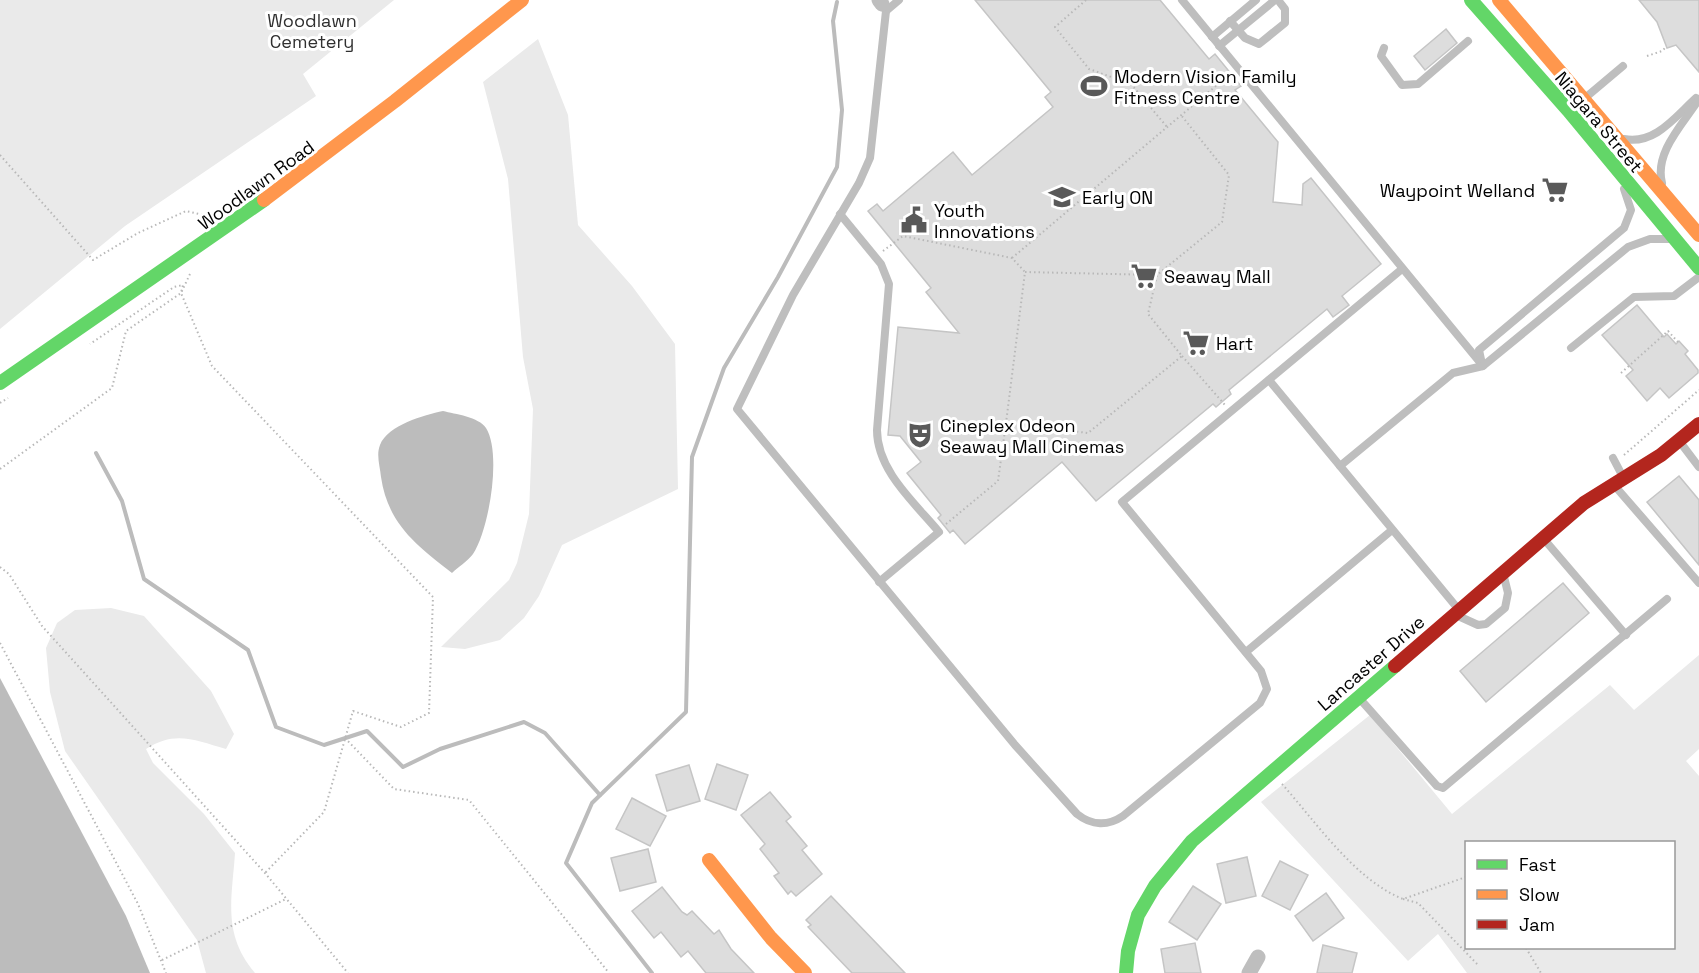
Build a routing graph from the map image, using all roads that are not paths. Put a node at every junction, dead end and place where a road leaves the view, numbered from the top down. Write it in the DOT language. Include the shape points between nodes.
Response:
graph roads {
  1 [pos="522,0"];
  2 [pos="899,0"];
  3 [pos="1182,0"];
  4 [pos="1256,0"];
  5 [pos="1276,0"];
  6 [pos="1472,0"];
  7 [pos="1504,2"];
  8 [pos="882,5"];
  9 [pos="1230,21"];
  10 [pos="1238,31"];
  11 [pos="1212,37"];
  12 [pos="1468,41"];
  13 [pos="1219,46"];
  14 [pos="1383,48"];
  15 [pos="1623,66"];
  16 [pos="1699,97"];
  17 [pos="1584,99"];
  18 [pos="1603,120"];
  19 [pos="1619,173"];
  20 [pos="1676,207"];
  21 [pos="840,214"];
  22 [pos="1699,235"];
  23 [pos="1675,240"];
  24 [pos="1699,268"];
  25 [pos="1402,269"];
  26 [pos="1699,277"];
  27 [pos="1571,348"];
  28 [pos="1483,366"];
  29 [pos="1269,380"];
  30 [pos="0,383"];
  31 [pos="1699,424"];
  32 [pos="1678,441"];
  33 [pos="1613,458"];
  34 [pos="1340,466"];
  35 [pos="1699,467"];
  36 [pos="1618,480"];
  37 [pos="1392,531"];
  38 [pos="1543,538"];
  39 [pos="1503,573"];
  40 [pos="879,582"];
  41 [pos="1699,583"];
  42 [pos="1667,599"];
  43 [pos="1457,612"];
  44 [pos="1626,634"];
  45 [pos="1246,652"];
  46 [pos="1359,698"];
  47 [pos="709,860"];
  48 [pos="1258,957"];
  49 [pos="805,973"];
  50 [pos="1126,973"];
  51 [pos="1249,973"];
  1 -- 30 [label="main road, Woodlawn Road" via="333,151 199,249"];
  2 -- 8 [label="lane"];
  3 -- 11 [label="lane"];
  4 -- 9 [label="lane"];
  5 -- 10 [label="lane"];
  5 -- 10 [label="lane" via="1285,9 1285,23 1259,45"];
  6 -- 19 [label="main road, Niagara Street"];
  7 -- 17 [label="main road, Niagara Street"];
  8 -- 21 [label="lane" via="870,158"];
  9 -- 10 [label="lane"];
  9 -- 11 [label="lane"];
  10 -- 13 [label="lane"];
  11 -- 13 [label="lane"];
  12 -- 14 [label="lane" via="1411,86 1402,84 1381,56"];
  13 -- 25 [label="lane"];
  15 -- 17 [label="lane"];
  16 -- 18 [label="lane" via="1657,133 1642,140 1623,139"];
  16 -- 20 [label="lane" via="1663,159 1661,181"];
  17 -- 18 [label="main road, Niagara Street"];
  18 -- 20 [label="main road, Niagara Street"];
  19 -- 23 [label="main road, Niagara Street"];
  19 -- 28 [label="lane" via="1630,207 1626,226 1479,350"];
  20 -- 22 [label="main road, Niagara Street"];
  21 -- 40 [label="lane" via="885,271 890,293 877,430 879,448 891,474 939,532"];
  21 -- 40 [label="lane" via="793,295 736,409"];
  23 -- 24 [label="main road, Niagara Street"];
  23 -- 28 [label="lane" via="1650,239 1628,248"];
  25 -- 28 [label="lane"];
  25 -- 29 [label="lane"];
  26 -- 27 [label="lane" via="1674,296 1634,297"];
  28 -- 34 [label="lane" via="1453,373"];
  29 -- 34 [label="lane"];
  29 -- 45 [label="lane" via="1122,502"];
  31 -- 32 [label="main road, Lancaster Drive"];
  32 -- 35 [label="lane"];
  32 -- 36 [label="main road, Lancaster Drive"];
  33 -- 36 [label="lane"];
  34 -- 37 [label="lane"];
  36 -- 38 [label="main road, Lancaster Drive"];
  36 -- 41 [label="lane"];
  37 -- 43 [label="lane"];
  37 -- 45 [label="lane"];
  38 -- 39 [label="main road, Lancaster Drive"];
  38 -- 44 [label="lane"];
  39 -- 43 [label="main road, Lancaster Drive"];
  39 -- 43 [label="lane" via="1508,593 1505,608 1486,624 1478,625"];
  40 -- 45 [label="lane" via="1077,814 1096,823 1121,818 1261,701 1266,679"];
  42 -- 44 [label="lane"];
  43 -- 46 [label="main road, Lancaster Drive"];
  44 -- 46 [label="lane" via="1443,788 1437,786"];
  46 -- 50 [label="main road, Lancaster Drive" via="1192,841 1142,903 1132,926"];
  47 -- 49 [label="main road" via="771,938"];
  48 -- 51 [label="street"];
}
